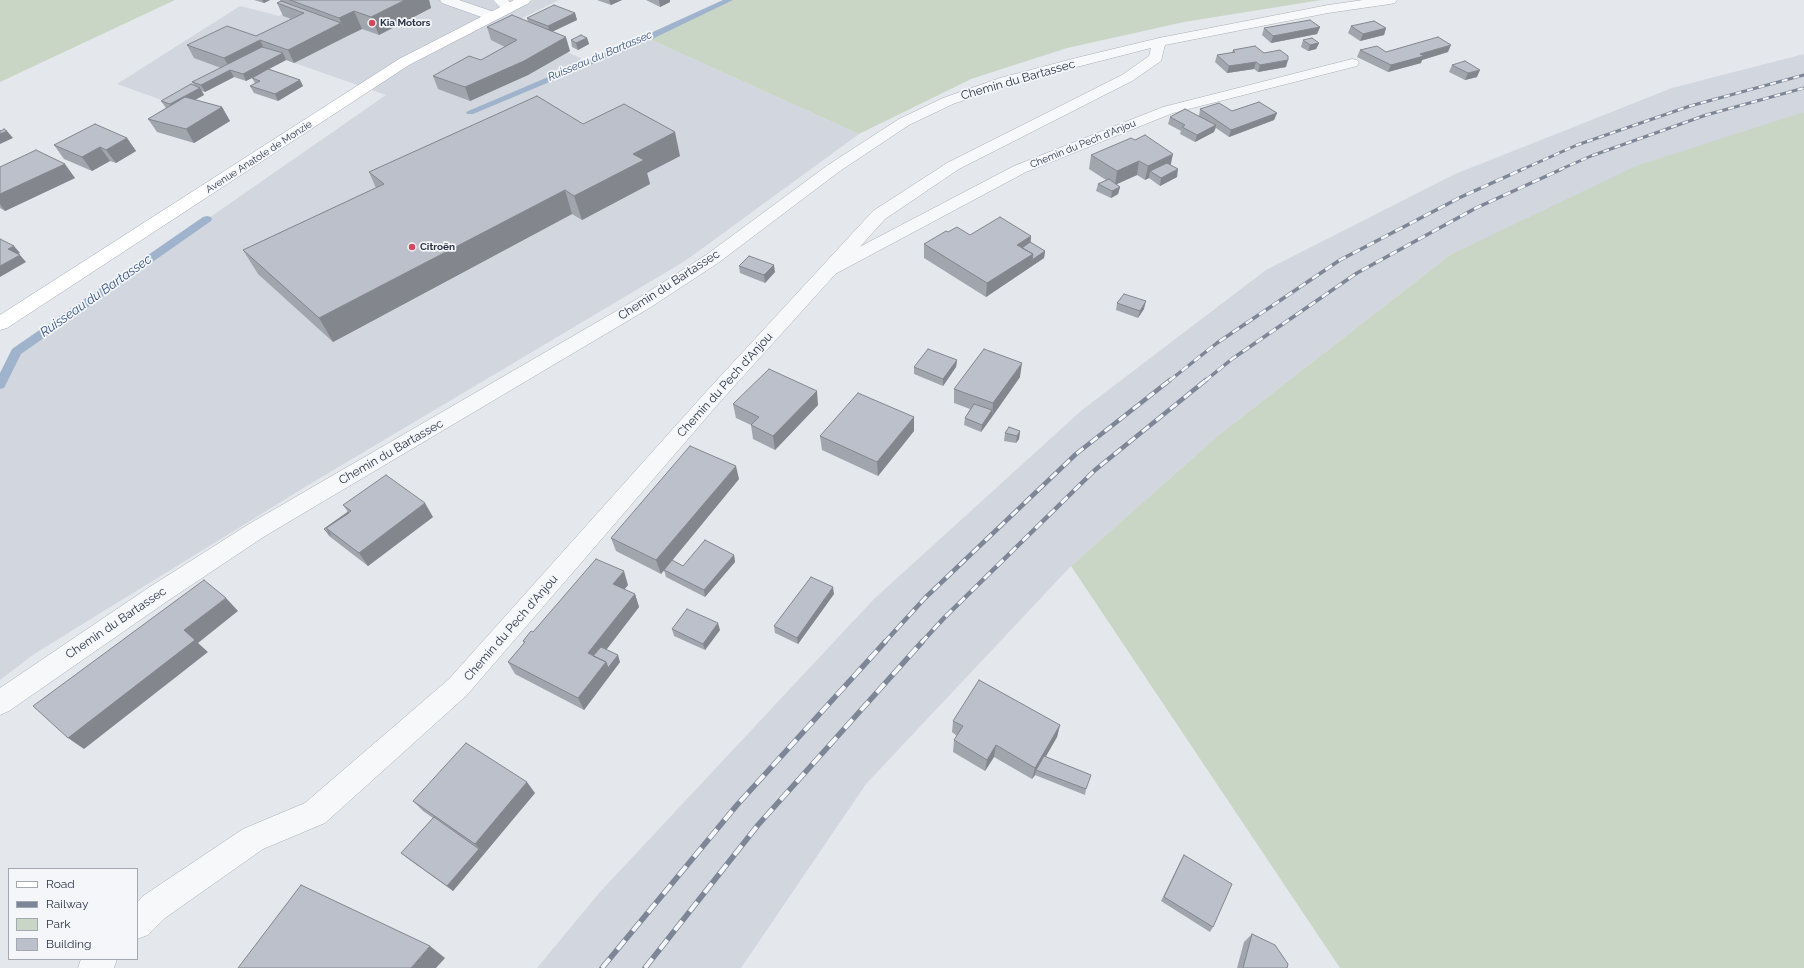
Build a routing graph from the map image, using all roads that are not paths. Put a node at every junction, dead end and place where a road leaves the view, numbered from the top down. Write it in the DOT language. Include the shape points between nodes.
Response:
graph roads {
  1 [pos="448,0"];
  2 [pos="524,0"];
  3 [pos="1390,0"];
  4 [pos="504,4"];
  5 [pos="492,16"];
  6 [pos="1159,42"];
  7 [pos="1352,63"];
  8 [pos="831,269"];
  9 [pos="0,324"];
  10 [pos="0,703"];
  11 [pos="138,923"];
  12 [pos="101,960"];
  13 [pos="92,968"];
  1 -- 5 [label="street"];
  2 -- 4 [label="main road, Avenue Anatole de Monzie"];
  3 -- 6 [label="street, Chemin du Bartassec" via="1328,9"];
  4 -- 5 [label="main road, Avenue Anatole de Monzie"];
  5 -- 9 [label="main road, Avenue Anatole de Monzie" via="404,62"];
  6 -- 8 [label="street, Chemin du Pech d'Anjou" via="1156,58 1127,78 953,166 879,215"];
  6 -- 10 [label="street, Chemin du Bartassec" via="1005,81 948,101 904,122 834,168 712,259 644,303 257,530"];
  7 -- 8 [label="street, Chemin du Pech d'Anjou" via="1168,110 1020,169"];
  8 -- 11 [label="street, Chemin du Pech d'Anjou" via="712,398 458,687 315,813 253,840 154,907"];
  12 -- 13 [label="street"];
}
